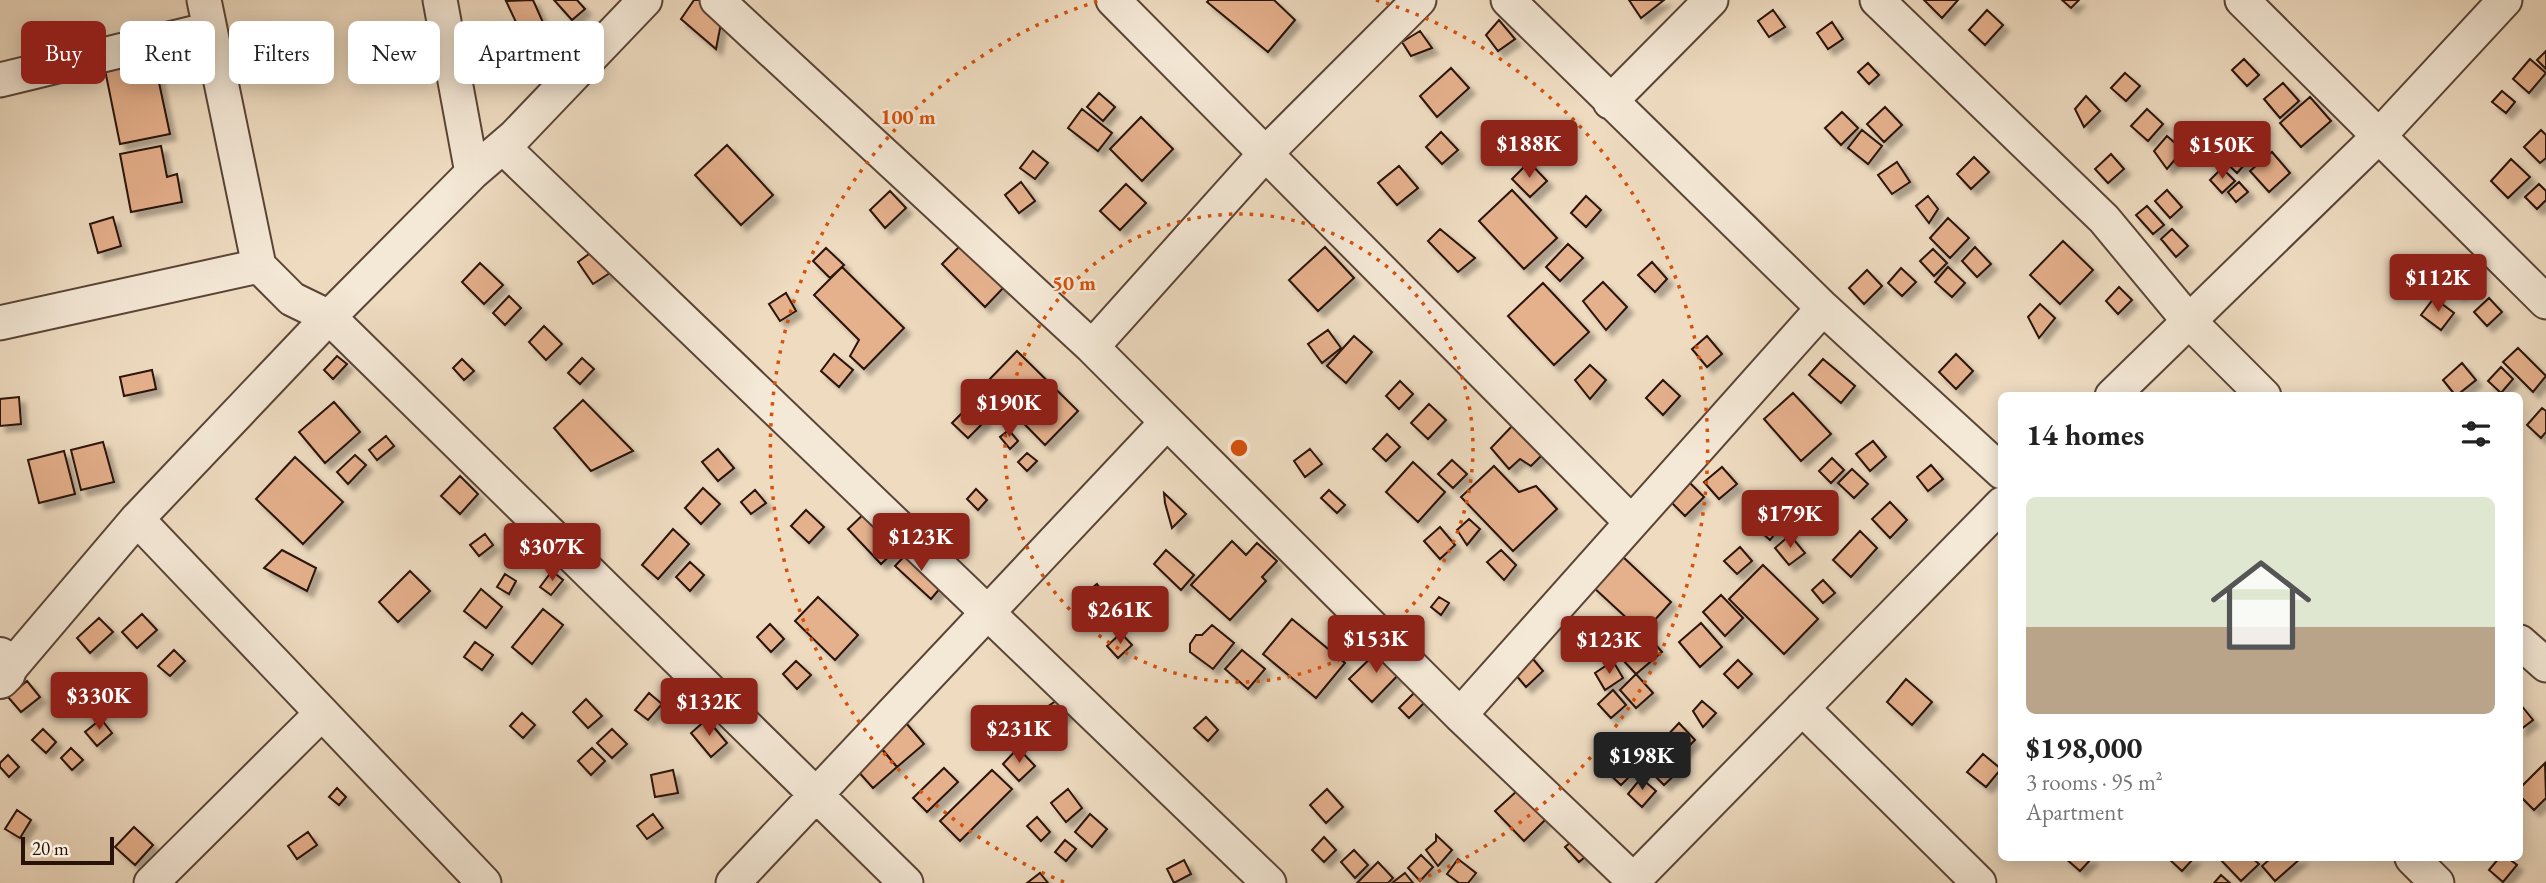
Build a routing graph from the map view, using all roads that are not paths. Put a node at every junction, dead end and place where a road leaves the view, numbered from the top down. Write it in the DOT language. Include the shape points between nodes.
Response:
graph roads {
  1 [pos="440,0"];
  2 [pos="645,0"];
  3 [pos="717,0"];
  4 [pos="1113,0"];
  5 [pos="1419,0"];
  6 [pos="1508,0"];
  7 [pos="1711,0"];
  8 [pos="1877,0"];
  9 [pos="2242,0"];
  10 [pos="2505,0"];
  11 [pos="207,15"];
  12 [pos="0,80"];
  13 [pos="1610,102"];
  14 [pos="2378,137"];
  15 [pos="503,147"];
  16 [pos="1265,154"];
  17 [pos="472,173"];
  18 [pos="259,266"];
  19 [pos="2546,302"];
  20 [pos="1823,308"];
  21 [pos="328,317"];
  22 [pos="2188,320"];
  23 [pos="0,323"];
  24 [pos="1092,347"];
  25 [pos="2116,392"];
  26 [pos="2260,392"];
  27 [pos="1166,423"];
  28 [pos="1998,468"];
  29 [pos="1998,508"];
  30 [pos="137,519"];
  31 [pos="1631,522"];
  32 [pos="988,613"];
  33 [pos="2523,645"];
  34 [pos="2546,665"];
  35 [pos="2,670"];
  36 [pos="1802,708"];
  37 [pos="322,713"];
  38 [pos="1460,715"];
  39 [pos="814,794"];
  40 [pos="2415,861"];
  41 [pos="1632,882"];
  42 [pos="150,883"];
  43 [pos="484,883"];
  44 [pos="733,883"];
  45 [pos="905,883"];
  46 [pos="1269,883"];
  47 [pos="1979,883"];
  48 [pos="2437,883"];
  1 -- 17 [label="street"];
  2 -- 15 [label="street"];
  3 -- 24 [label="street"];
  4 -- 16 [label="street"];
  5 -- 16 [label="street"];
  6 -- 13 [label="street"];
  7 -- 13 [label="street"];
  8 -- 22 [label="street" via="2104,219"];
  9 -- 14 [label="street"];
  10 -- 14 [label="street"];
  11 -- 12 [label="street"];
  11 -- 18 [label="street"];
  13 -- 20 [label="street"];
  14 -- 19 [label="street"];
  14 -- 22 [label="street"];
  15 -- 17 [label="street"];
  15 -- 32 [label="street"];
  16 -- 24 [label="street"];
  16 -- 31 [label="street"];
  17 -- 21 [label="street"];
  18 -- 21 [label="street" via="292,299"];
  18 -- 23 [label="street"];
  20 -- 28 [label="street"];
  20 -- 31 [label="street"];
  21 -- 30 [label="street"];
  21 -- 39 [label="street"];
  22 -- 25 [label="street"];
  22 -- 26 [label="street"];
  24 -- 27 [label="street"];
  27 -- 32 [label="street"];
  27 -- 38 [label="street"];
  29 -- 36 [label="street"];
  30 -- 35 [label="street"];
  30 -- 37 [label="street"];
  31 -- 38 [label="street"];
  32 -- 39 [label="street"];
  32 -- 46 [label="street"];
  33 -- 34 [label="street"];
  36 -- 41 [label="street"];
  36 -- 47 [label="street"];
  37 -- 42 [label="street"];
  37 -- 43 [label="street"];
  38 -- 41 [label="street"];
  39 -- 44 [label="street"];
  39 -- 45 [label="street"];
  40 -- 48 [label="street"];
}
